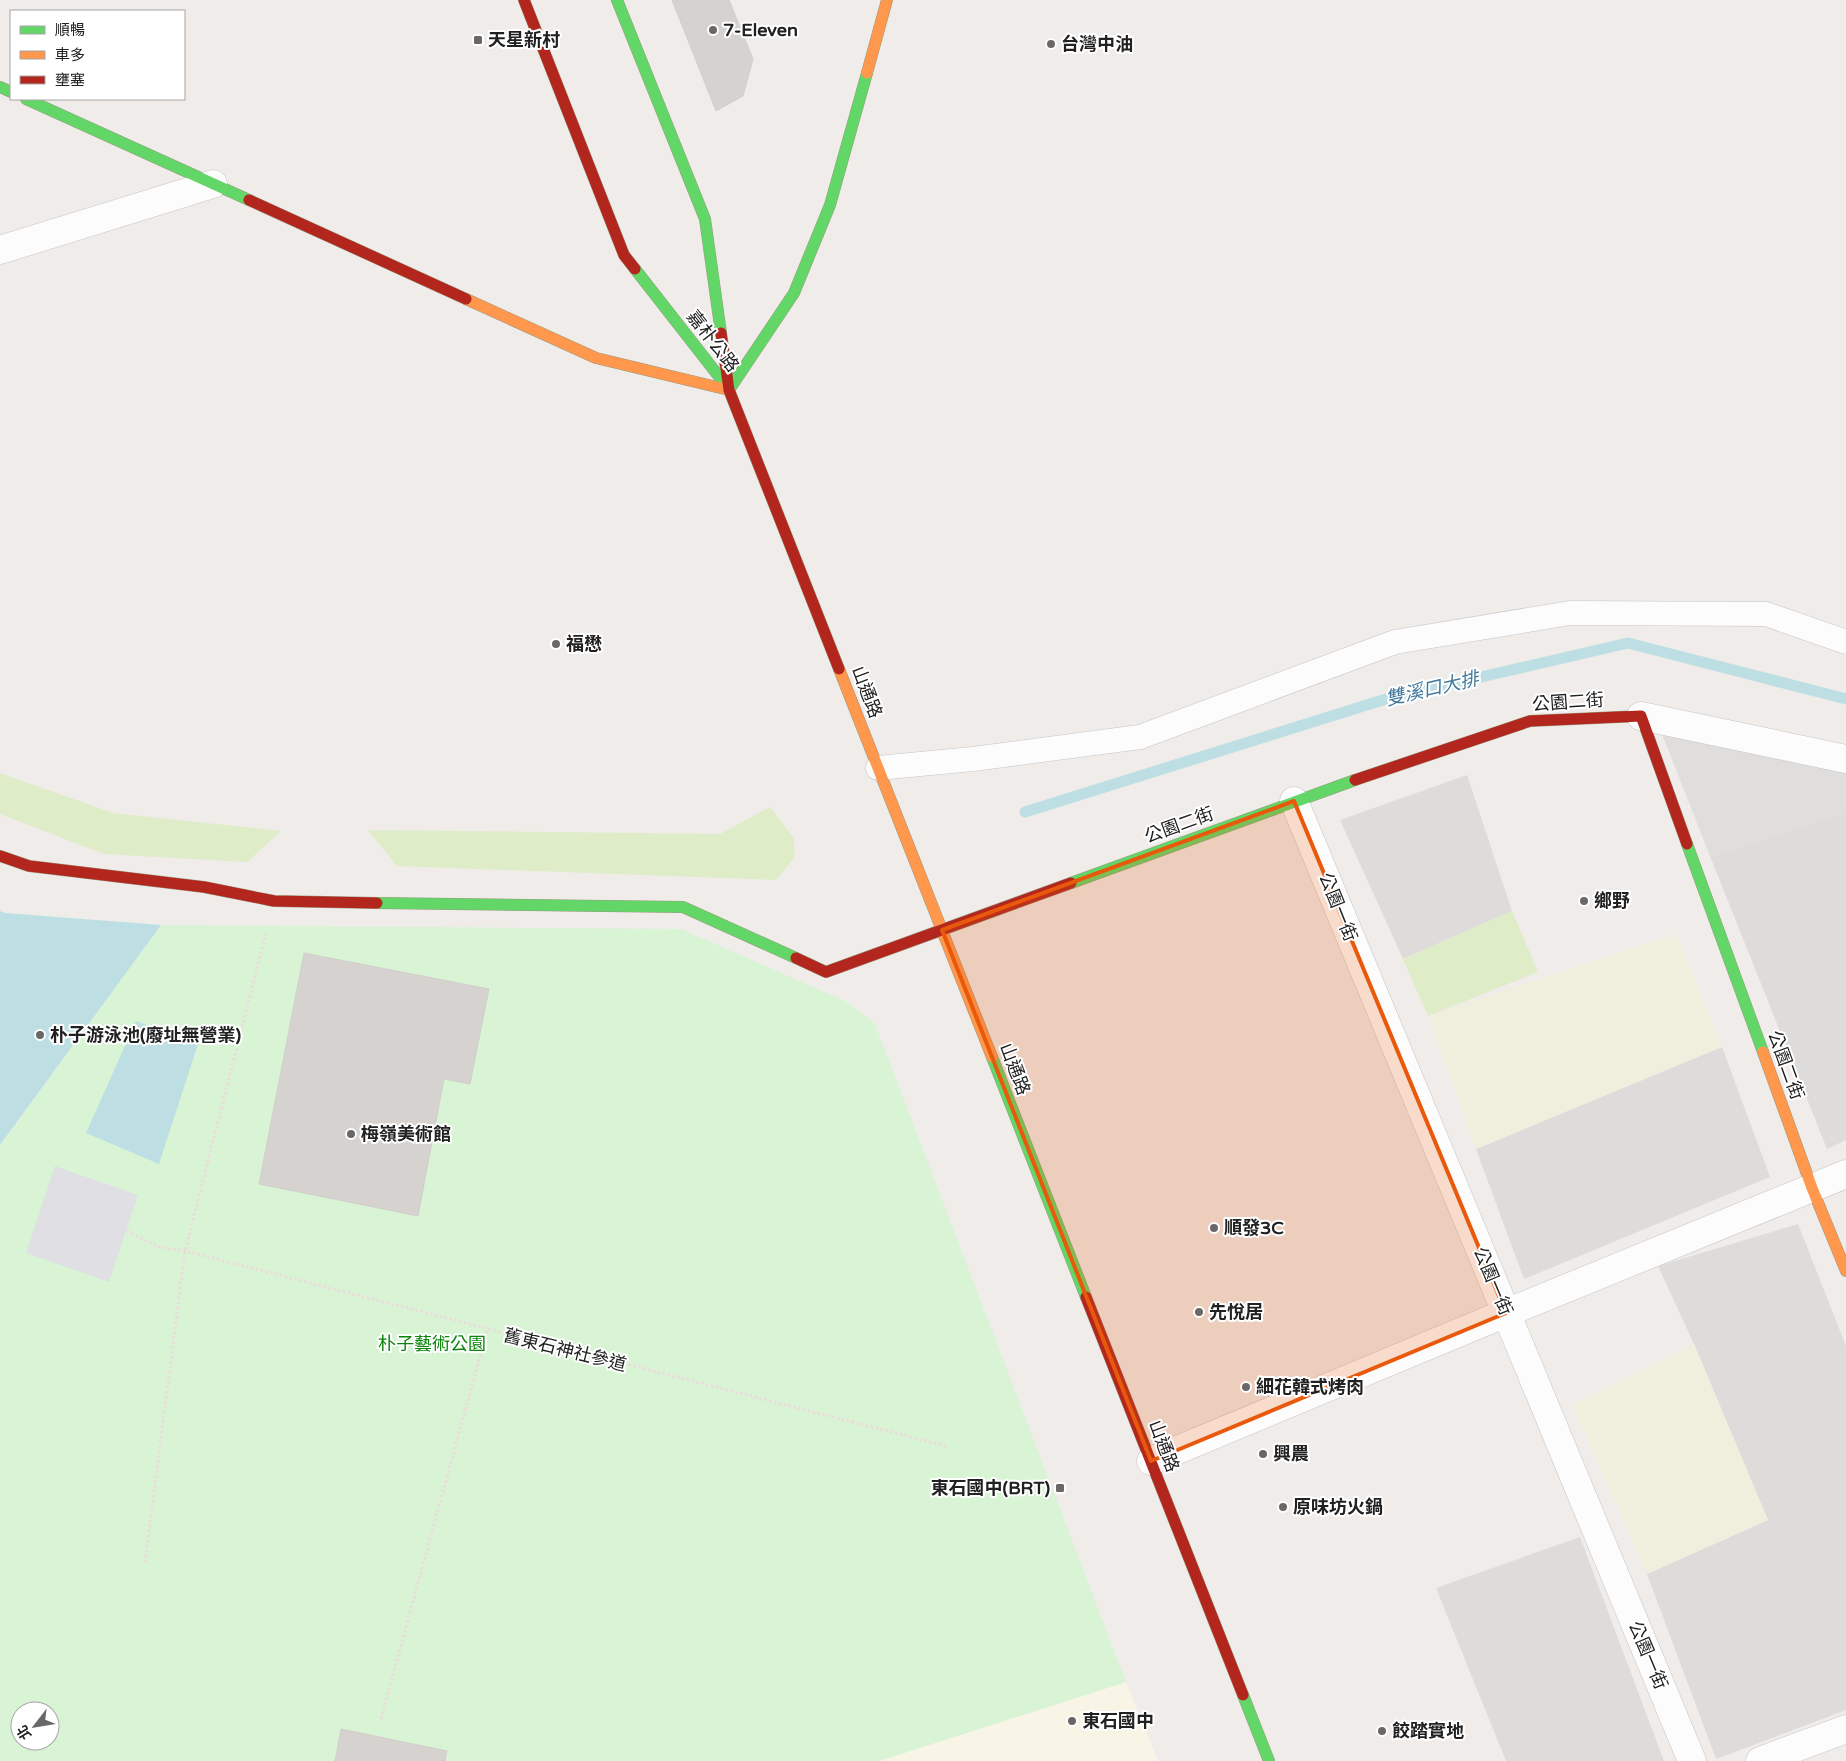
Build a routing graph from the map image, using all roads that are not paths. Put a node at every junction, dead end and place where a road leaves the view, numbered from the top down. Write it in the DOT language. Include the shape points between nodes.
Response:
graph roads {
  1 [pos="524,0"];
  2 [pos="617,0"];
  3 [pos="887,0"];
  4 [pos="28,100"];
  5 [pos="213,184"];
  6 [pos="0,250"];
  7 [pos="729,390"];
  8 [pos="1846,642"];
  9 [pos="1641,716"];
  10 [pos="1846,759"];
  11 [pos="878,768"];
  12 [pos="1294,801"];
  13 [pos="0,856"];
  14 [pos="942,930"];
  15 [pos="1846,1174"];
  16 [pos="1812,1188"];
  17 [pos="1846,1271"];
  18 [pos="1506,1313"];
  19 [pos="1151,1460"];
  20 [pos="1846,1729"];
  21 [pos="1269,1761"];
  22 [pos="1692,1761"];
  23 [pos="1760,1761"];
  1 -- 7 [label="main road, 嘉朴公路" via="624,255"];
  2 -- 7 [label="main road, 嘉朴公路" via="705,220"];
  3 -- 7 [label="main road" via="830,205 794,293"];
  4 -- 5 [label="main road"];
  5 -- 6 [label="street"];
  5 -- 7 [label="main road" via="596,358"];
  7 -- 11 [label="main road, 山通路"];
  8 -- 11 [label="lane" via="1766,614 1570,613 1395,642 1140,736 973,759"];
  9 -- 10 [label="street"];
  9 -- 12 [label="main road, 公園二街" via="1530,721"];
  9 -- 16 [label="main road, 公園二街"];
  11 -- 14 [label="main road, 山通路"];
  12 -- 14 [label="main road, 公園二街"];
  12 -- 18 [label="street, 公園一街"];
  13 -- 14 [label="main road, 公園二街" via="29,866 204,887 274,900 683,907 826,972"];
  14 -- 19 [label="main road, 山通路"];
  15 -- 16 [label="street"];
  16 -- 17 [label="main road, 公園二街"];
  16 -- 18 [label="street"];
  18 -- 19 [label="street"];
  18 -- 22 [label="street, 公園一街"];
  19 -- 21 [label="main road, 山通路"];
  20 -- 23 [label="street"];
}
